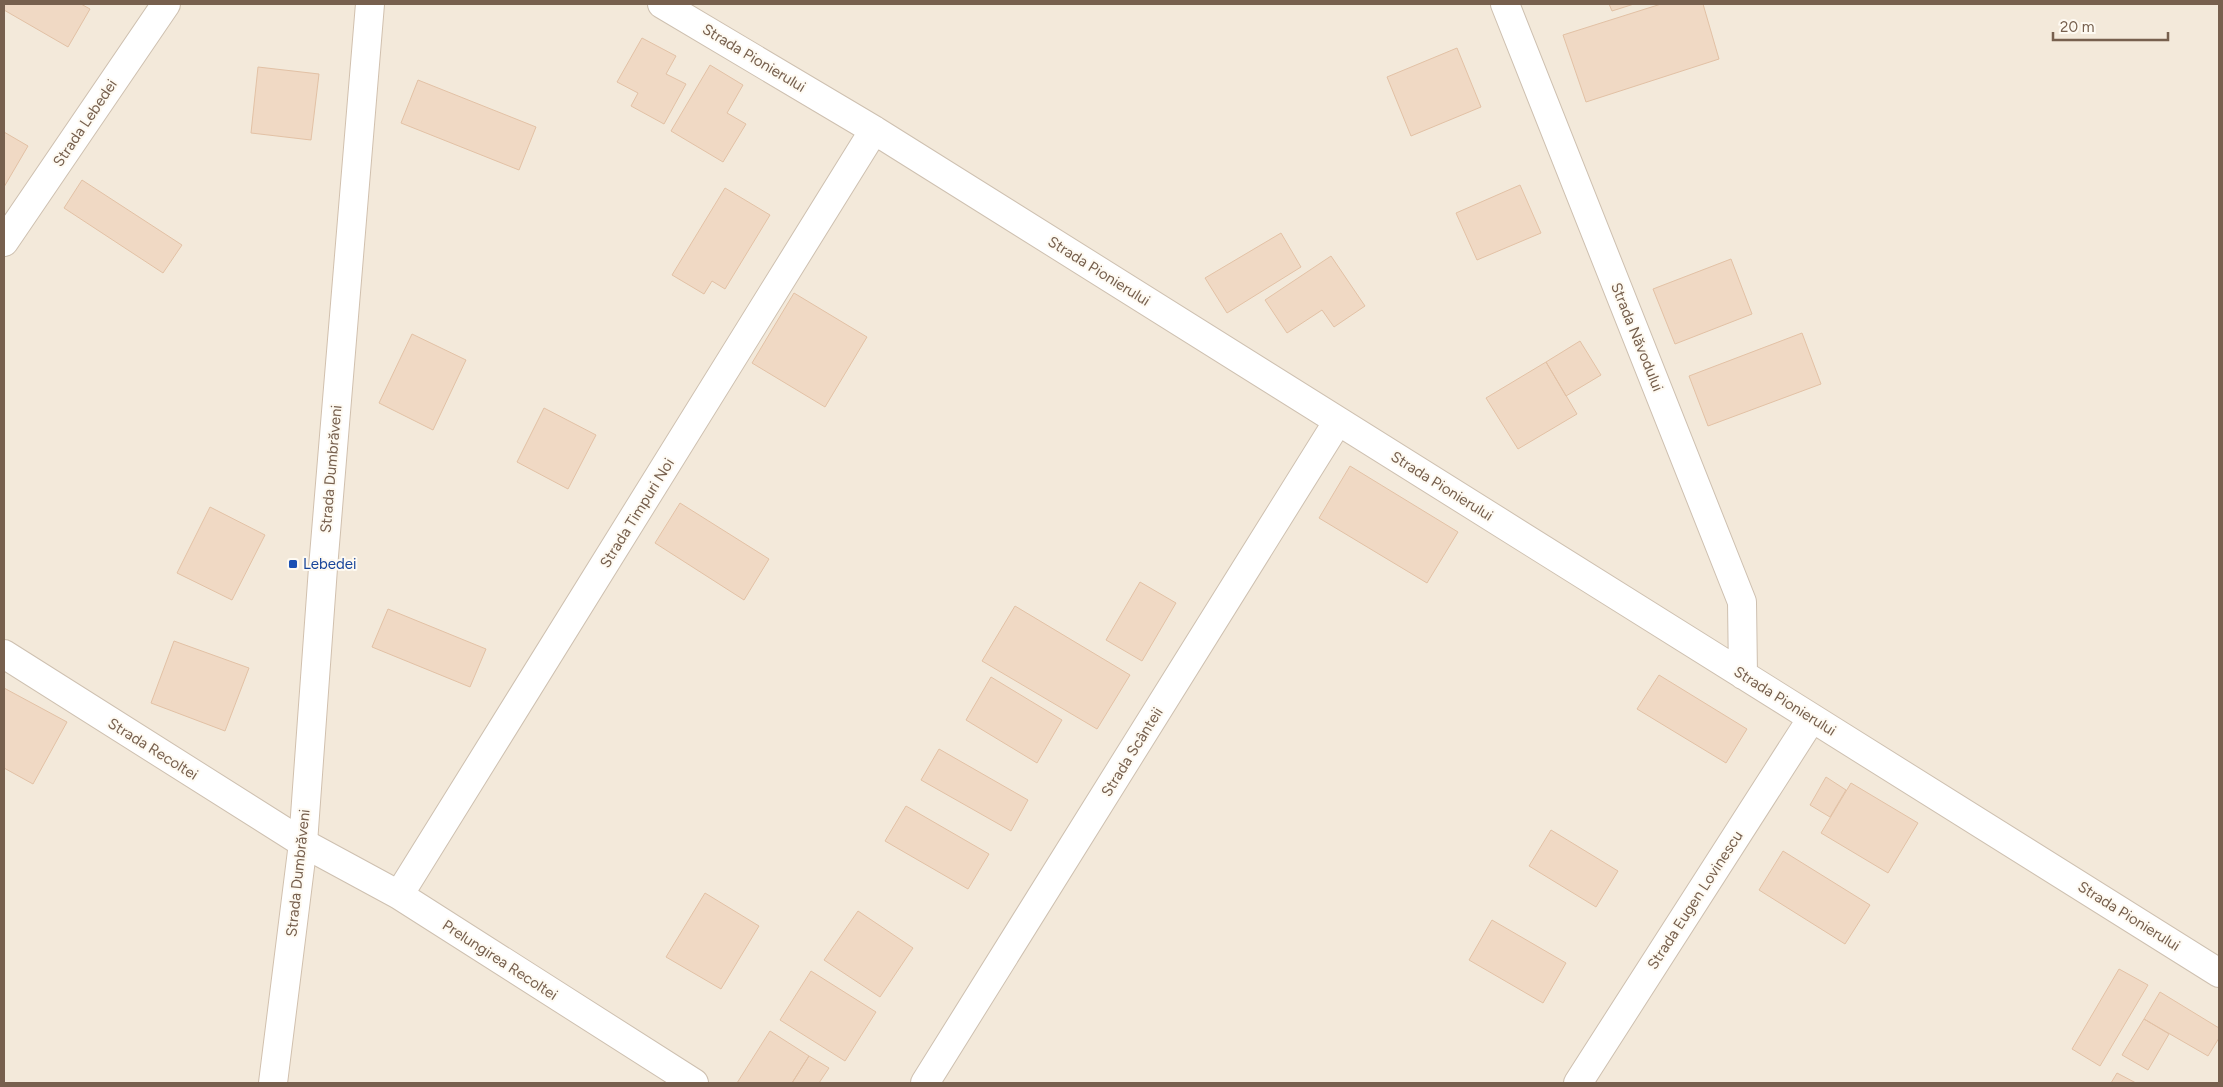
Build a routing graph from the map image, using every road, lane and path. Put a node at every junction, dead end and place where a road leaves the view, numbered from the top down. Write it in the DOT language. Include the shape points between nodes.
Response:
graph roads {
  1 [pos="166,4"];
  2 [pos="370,4"];
  3 [pos="662,4"];
  4 [pos="1505,4"];
  5 [pos="874,130"];
  6 [pos="4,242"];
  7 [pos="1338,421"];
  8 [pos="4,654"];
  9 [pos="1744,675"];
  10 [pos="1812,718"];
  11 [pos="303,844"];
  12 [pos="399,895"];
  13 [pos="2219,973"];
  14 [pos="273,1083"];
  15 [pos="694,1083"];
  16 [pos="925,1083"];
  17 [pos="1578,1083"];
  1 -- 6 [label="street, Strada Lebedei"];
  2 -- 11 [label="street, Strada Dumbrăveni"];
  3 -- 5 [label="street, Strada Pionierului"];
  4 -- 9 [label="street, Strada Năvodului" via="1742,602"];
  5 -- 7 [label="street, Strada Pionierului"];
  5 -- 12 [label="street, Strada Timpuri Noi"];
  7 -- 9 [label="street, Strada Pionierului"];
  7 -- 16 [label="street, Strada Scânteii"];
  8 -- 11 [label="street, Strada Recoltei"];
  9 -- 10 [label="street, Strada Pionierului"];
  10 -- 13 [label="street, Strada Pionierului"];
  10 -- 17 [label="street, Strada Eugen Lovinescu"];
  11 -- 12 [label="street, Prelungirea Recoltei"];
  11 -- 14 [label="street, Strada Dumbrăveni"];
  12 -- 15 [label="street, Prelungirea Recoltei"];
}
